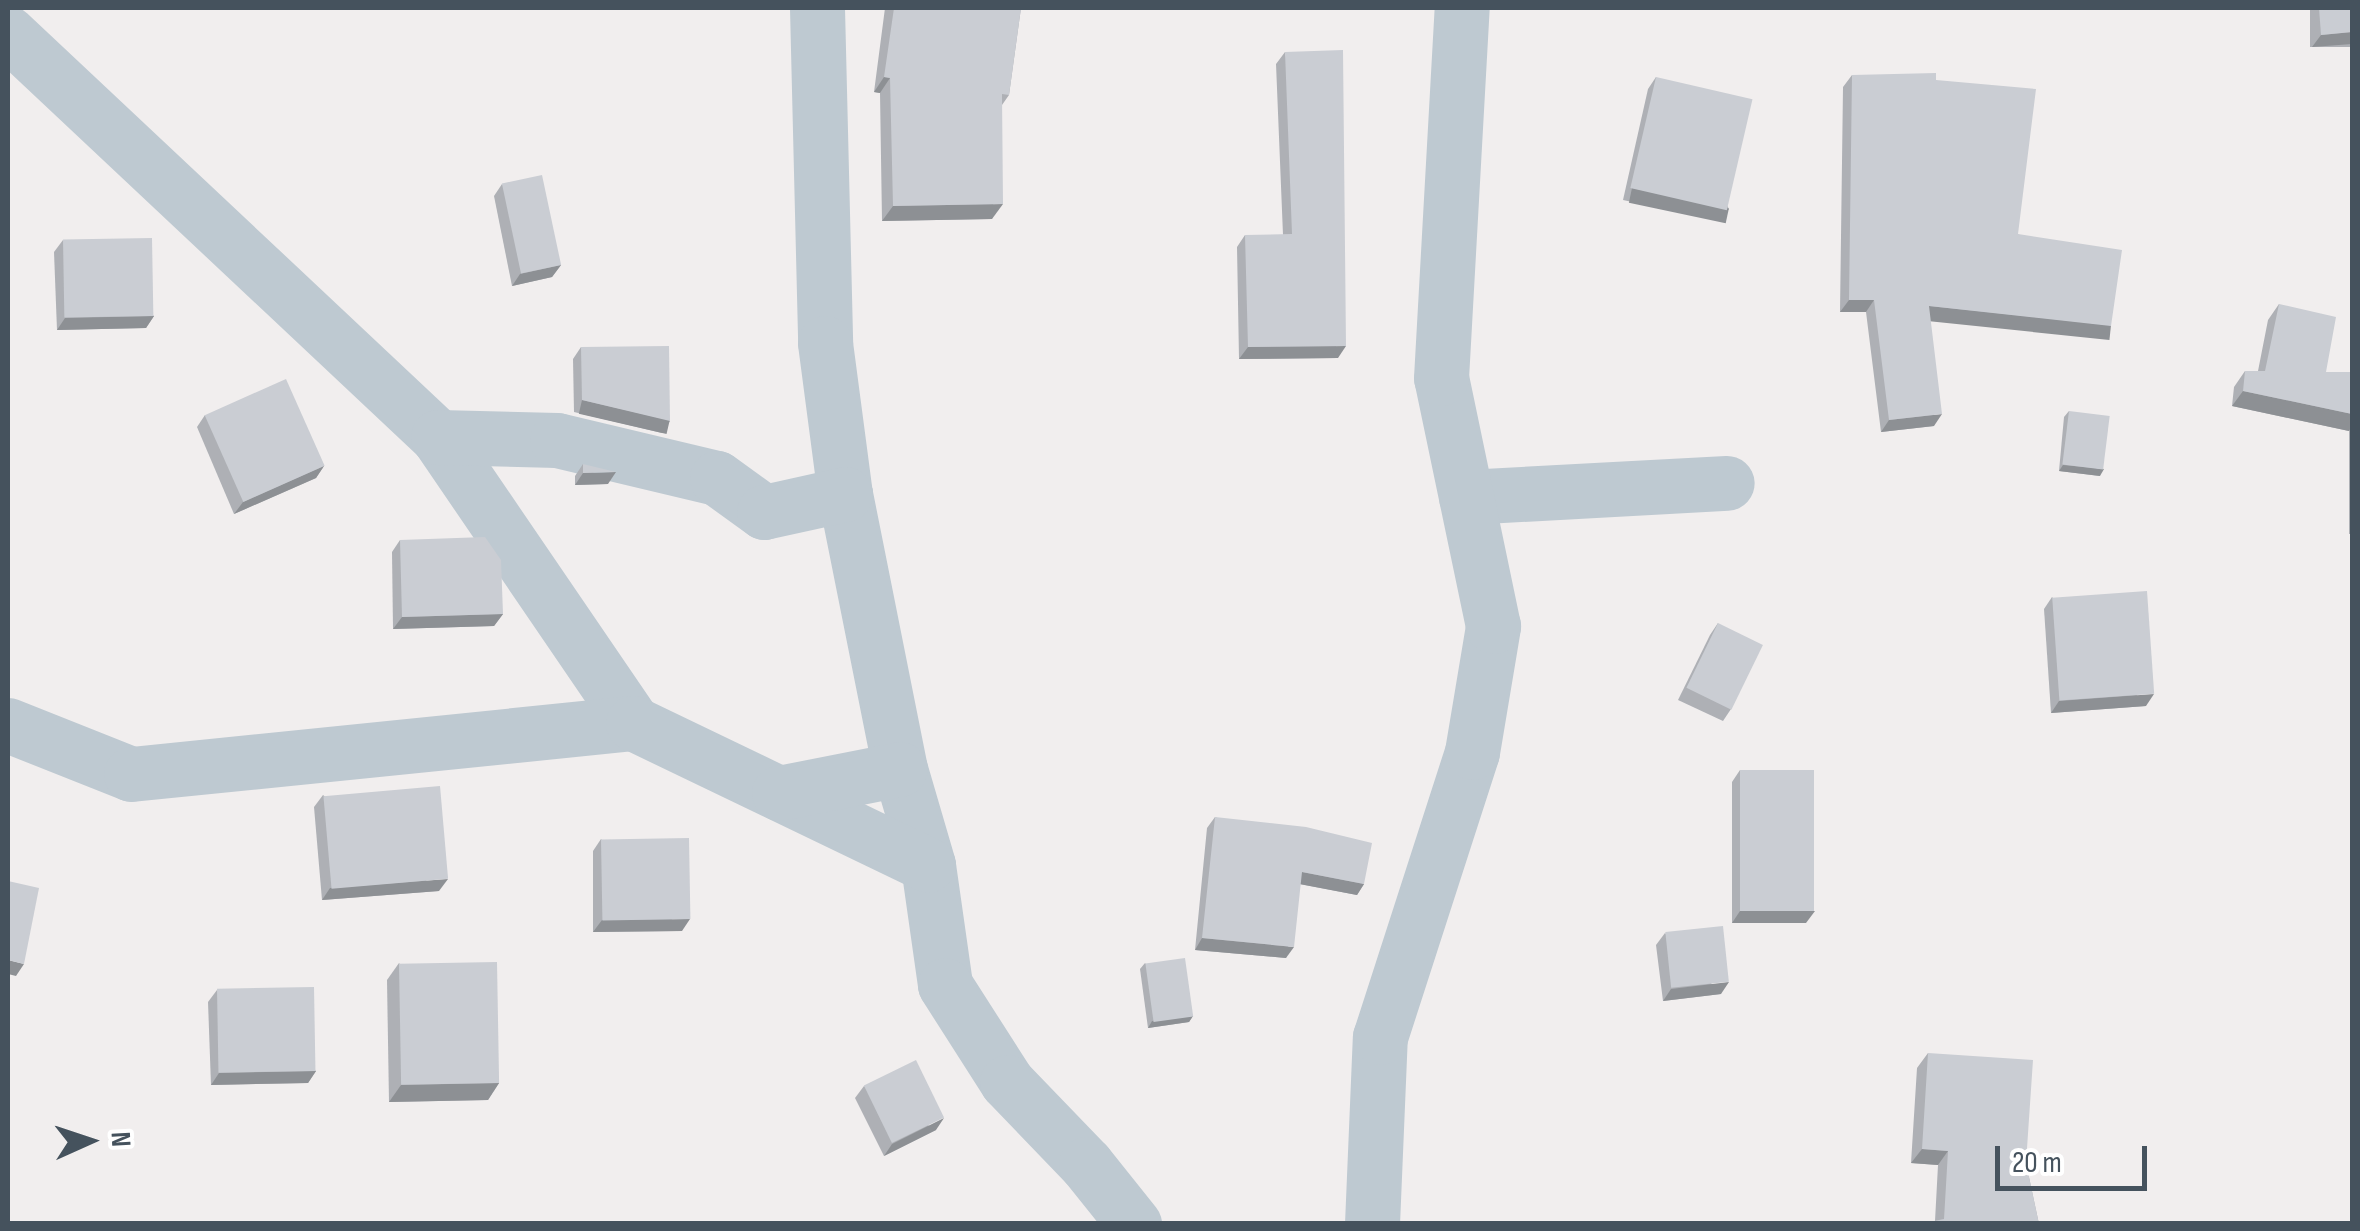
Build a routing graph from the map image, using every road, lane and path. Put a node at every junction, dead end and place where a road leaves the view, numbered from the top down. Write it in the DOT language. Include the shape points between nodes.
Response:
graph roads {
  1 [pos="818,8"];
  2 [pos="1462,8"];
  3 [pos="8,33"];
  4 [pos="438,437"];
  5 [pos="1727,483"];
  6 [pos="845,494"];
  7 [pos="1466,497"];
  8 [pos="632,723"];
  9 [pos="8,725"];
  10 [pos="900,769"];
  11 [pos="779,793"];
  12 [pos="928,865"];
  13 [pos="1134,1224"];
  14 [pos="1372,1224"];
  1 -- 6 [label="street" via="825,343"];
  2 -- 7 [label="street" via="1441,378"];
  3 -- 4 [label="street"];
  4 -- 6 [label="street" via="556,440 717,478 764,512"];
  4 -- 8 [label="street"];
  5 -- 7 [label="street"];
  6 -- 10 [label="street"];
  7 -- 14 [label="street" via="1493,626 1472,752 1380,1038"];
  8 -- 9 [label="street" via="131,774"];
  8 -- 11 [label="street"];
  10 -- 11 [label="street"];
  10 -- 12 [label="street"];
  11 -- 12 [label="street"];
  12 -- 13 [label="street" via="945,985 1007,1082"];
}
